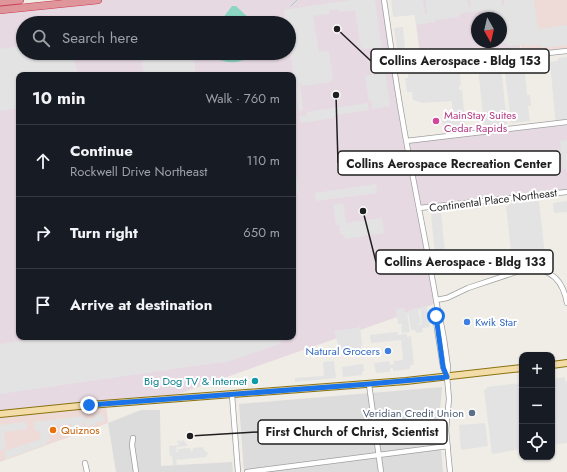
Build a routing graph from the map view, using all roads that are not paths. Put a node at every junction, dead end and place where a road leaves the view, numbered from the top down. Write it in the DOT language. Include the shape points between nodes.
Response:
graph roads {
  1 [pos="20,0"];
  2 [pos="98,0"];
  3 [pos="384,0"];
  4 [pos="0,2"];
  5 [pos="0,10"];
  6 [pos="567,51"];
  7 [pos="394,69"];
  8 [pos="567,122"];
  9 [pos="406,141"];
  10 [pos="567,192"];
  11 [pos="420,208"];
  12 [pos="436,300"];
  13 [pos="567,303"];
  14 [pos="567,363"];
  15 [pos="555,365"];
  16 [pos="519,368"];
  17 [pos="447,377"];
  18 [pos="369,384"];
  19 [pos="232,395"];
  20 [pos="0,414"];
  21 [pos="133,438"];
  22 [pos="448,446"];
  23 [pos="378,455"];
  24 [pos="84,463"];
  25 [pos="86,472"];
  26 [pos="136,472"];
  27 [pos="238,472"];
  28 [pos="247,472"];
  29 [pos="381,472"];
  30 [pos="450,472"];
  1 -- 4 [label="highway"];
  2 -- 5 [label="highway"];
  3 -- 7 [label="street"];
  6 -- 7 [label="street"];
  7 -- 9 [label="street"];
  8 -- 9 [label="street"];
  9 -- 11 [label="street"];
  10 -- 11 [label="street, Continental Place Northeast"];
  11 -- 12 [label="street"];
  12 -- 13 [label="street" via="520,270 537,268 558,280 566,294"];
  12 -- 17 [label="street" via="436,322"];
  14 -- 15 [label="main road"];
  16 -- 17 [label="main road"];
  17 -- 18 [label="main road"];
  17 -- 22 [label="street"];
  18 -- 19 [label="main road"];
  18 -- 23 [label="street"];
  19 -- 20 [label="main road"];
  19 -- 27 [label="street"];
  21 -- 26 [label="street"];
  22 -- 23 [label="street"];
  22 -- 30 [label="street"];
  23 -- 28 [label="street"];
  23 -- 29 [label="street"];
  24 -- 25 [label="street"];
}
